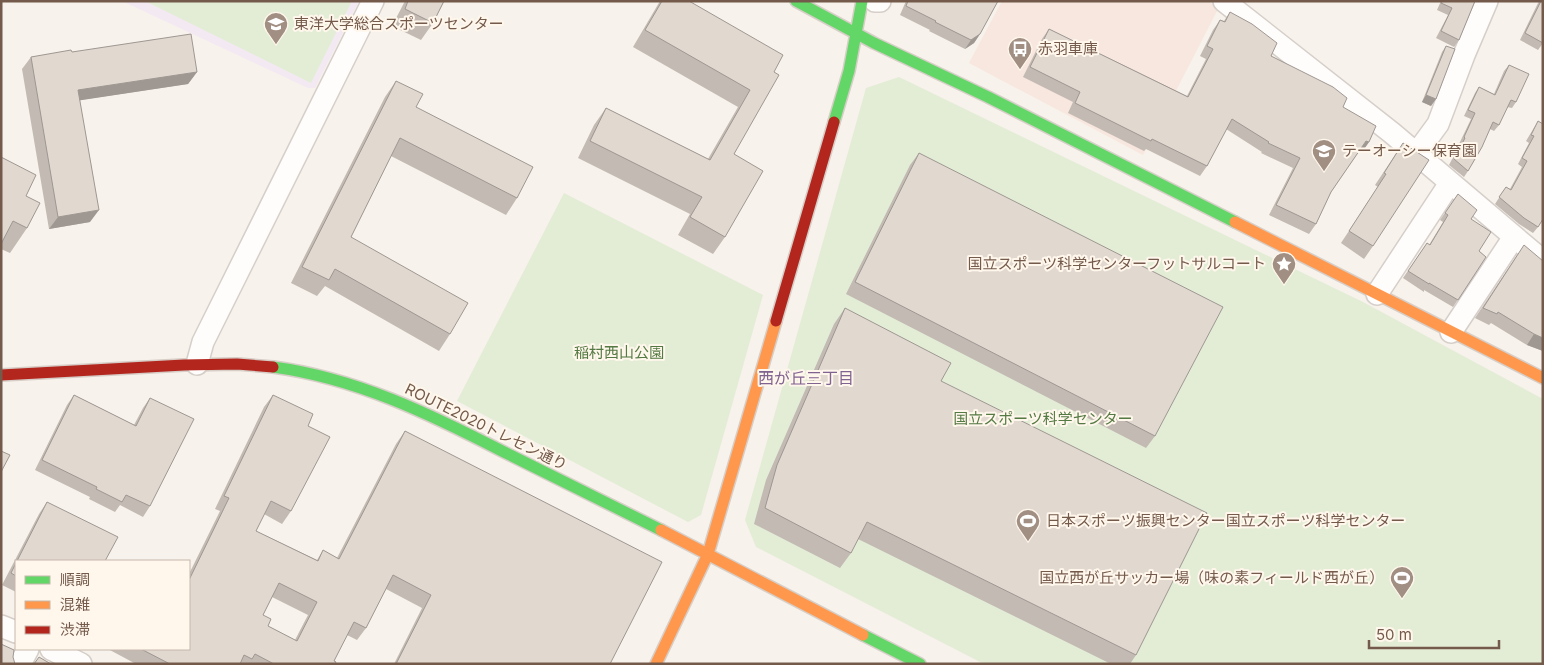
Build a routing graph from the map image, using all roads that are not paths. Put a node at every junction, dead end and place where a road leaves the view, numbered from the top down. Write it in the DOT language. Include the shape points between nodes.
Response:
graph roads {
  1 [pos="373,1"];
  2 [pos="796,1"];
  3 [pos="862,1"];
  4 [pos="875,1"];
  5 [pos="880,1"];
  6 [pos="1224,1"];
  7 [pos="1487,1"];
  8 [pos="856,33"];
  9 [pos="1416,154"];
  10 [pos="1450,183"];
  11 [pos="1514,237"];
  12 [pos="1543,261"];
  13 [pos="1377,294"];
  14 [pos="1451,332"];
  15 [pos="198,364"];
  16 [pos="1,375"];
  17 [pos="1543,378"];
  18 [pos="708,554"];
  19 [pos="1,626"];
  20 [pos="15,632"];
  21 [pos="27,650"];
  22 [pos="54,650"];
  23 [pos="20,664"];
  24 [pos="81,664"];
  25 [pos="656,664"];
  26 [pos="920,664"];
  1 -- 15 [label="street" via="203,342"];
  2 -- 8 [label="street"];
  3 -- 8 [label="street"];
  4 -- 5 [label="street"];
  6 -- 9 [label="street"];
  7 -- 9 [label="street" via="1438,124"];
  8 -- 13 [label="street"];
  8 -- 18 [label="street" via="849,71"];
  9 -- 10 [label="street"];
  10 -- 11 [label="street"];
  10 -- 13 [label="street"];
  11 -- 12 [label="street"];
  11 -- 14 [label="street"];
  13 -- 14 [label="street"];
  14 -- 17 [label="street"];
  15 -- 16 [label="street, ROUTE2020トレセン通り"];
  15 -- 18 [label="street, ROUTE2020トレセン通り" via="288,369 370,389 443,421"];
  18 -- 25 [label="street"];
  18 -- 26 [label="street, ROUTE2020トレセン通り"];
  19 -- 20 [label="street"];
  21 -- 23 [label="street"];
  22 -- 24 [label="street"];
}
